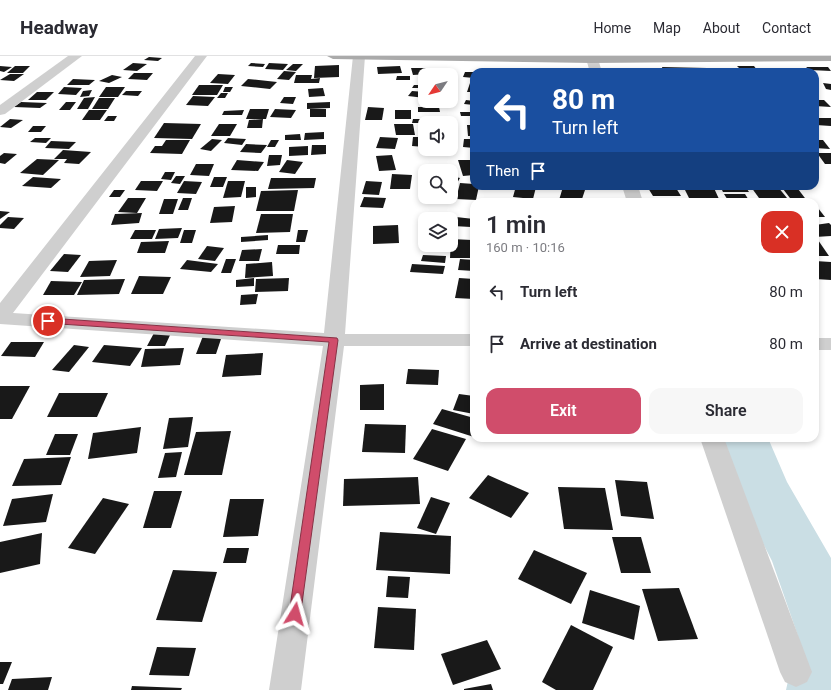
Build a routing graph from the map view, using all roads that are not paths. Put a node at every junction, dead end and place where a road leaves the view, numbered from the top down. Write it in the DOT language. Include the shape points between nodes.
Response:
graph roads {
  1 [pos="76,56"];
  2 [pos="200,56"];
  3 [pos="334,56"];
  4 [pos="358,56"];
  5 [pos="831,58"];
  6 [pos="592,59"];
  7 [pos="595,68"];
  8 [pos="0,111"];
  9 [pos="0,317"];
  10 [pos="334,340"];
  11 [pos="470,340"];
  12 [pos="819,344"];
  13 [pos="831,344"];
  14 [pos="713,442"];
  15 [pos="796,672"];
  16 [pos="285,690"];
  1 -- 8 [label="street"];
  2 -- 9 [label="street"];
  3 -- 4 [label="main road"];
  4 -- 6 [label="main road"];
  4 -- 10 [label="street"];
  5 -- 6 [label="main road"];
  6 -- 7 [label="street"];
  9 -- 10 [label="street"];
  10 -- 11 [label="street"];
  10 -- 16 [label="street"];
  12 -- 13 [label="street"];
  14 -- 15 [label="street"];
}
